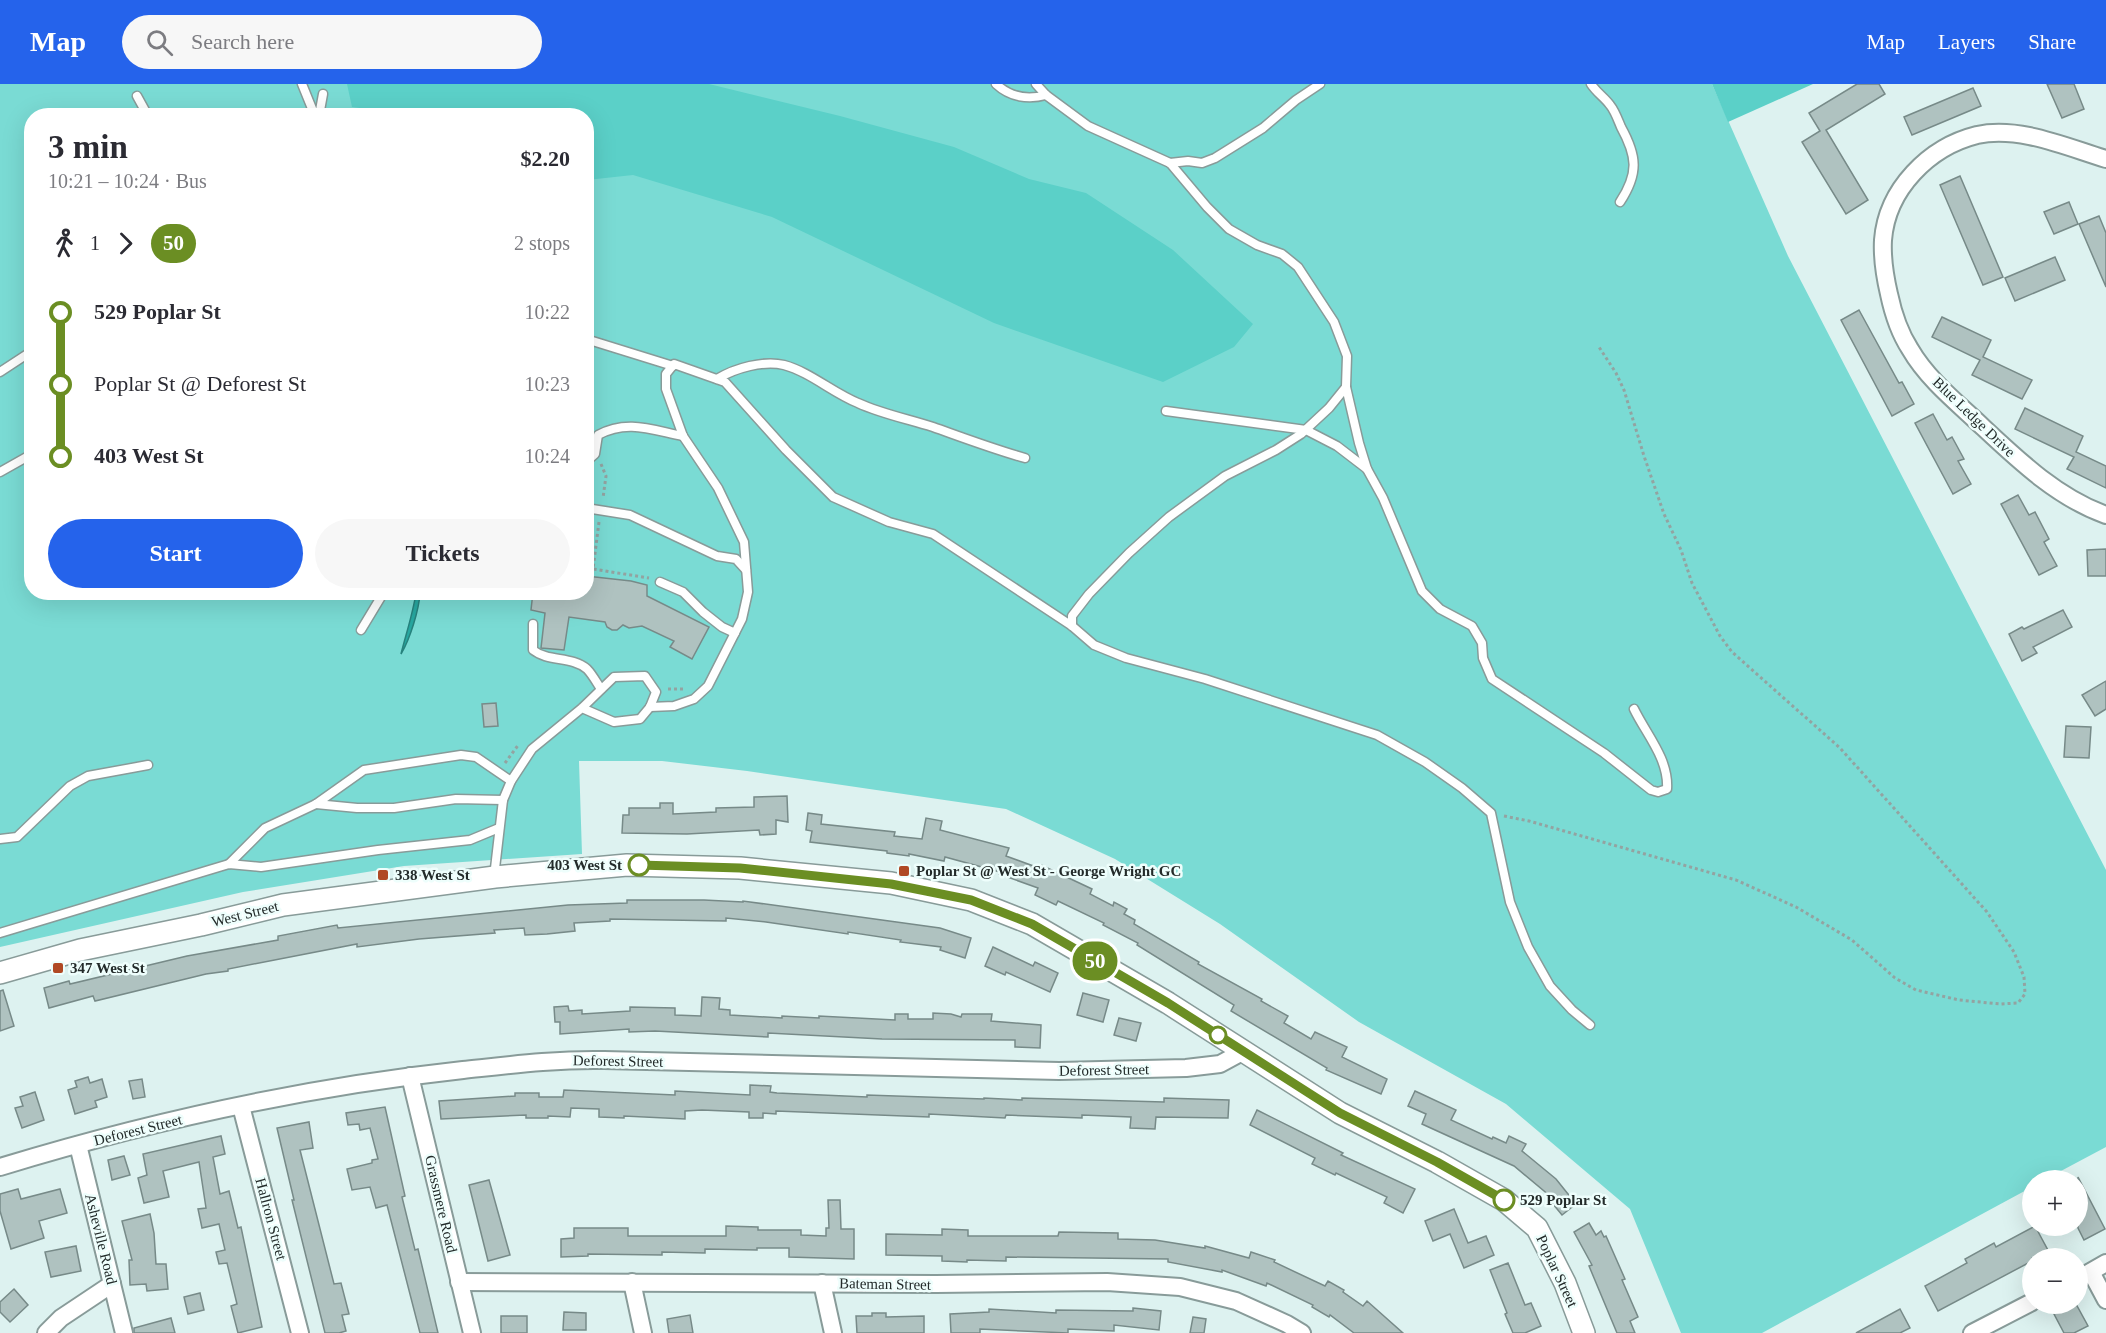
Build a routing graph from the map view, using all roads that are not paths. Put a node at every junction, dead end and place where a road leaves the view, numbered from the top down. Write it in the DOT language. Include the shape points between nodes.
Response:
graph roads {
  1 [pos="302,84"];
  2 [pos="996,84"];
  3 [pos="1035,84"];
  4 [pos="1320,84"];
  5 [pos="1592,84"];
  6 [pos="323,94"];
  7 [pos="1046,95"];
  8 [pos="137,96"];
  9 [pos="144,108"];
  10 [pos="313,108"];
  11 [pos="319,108"];
  12 [pos="2106,159"];
  13 [pos="1170,163"];
  14 [pos="1620,202"];
  15 [pos="594,341"];
  16 [pos="24,356"];
  17 [pos="673,366"];
  18 [pos="0,372"];
  19 [pos="717,379"];
  20 [pos="1346,387"];
  21 [pos="1166,411"];
  22 [pos="1306,430"];
  23 [pos="683,436"];
  24 [pos="594,452"];
  25 [pos="24,458"];
  26 [pos="1025,458"];
  27 [pos="1367,469"];
  28 [pos="0,472"];
  29 [pos="594,509"];
  30 [pos="2106,515"];
  31 [pos="746,570"];
  32 [pos="660,582"];
  33 [pos="379,600"];
  34 [pos="533,624"];
  35 [pos="1072,626"];
  36 [pos="361,630"];
  37 [pos="735,633"];
  38 [pos="601,689"];
  39 [pos="650,707"];
  40 [pos="582,708"];
  41 [pos="1634,709"];
  42 [pos="148,765"];
  43 [pos="511,781"];
  44 [pos="503,800"];
  45 [pos="316,804"];
  46 [pos="499,828"];
  47 [pos="0,839"];
  48 [pos="228,864"];
  49 [pos="494,877"];
  50 [pos="0,933"];
  51 [pos="0,973"];
  52 [pos="1590,1025"];
  53 [pos="1244,1051"];
  54 [pos="411,1076"];
  55 [pos="241,1106"];
  56 [pos="78,1145"];
  57 [pos="0,1167"];
  58 [pos="2106,1263"];
  59 [pos="2088,1273"];
  60 [pos="2088,1280"];
  61 [pos="459,1282"];
  62 [pos="632,1282"];
  63 [pos="822,1283"];
  64 [pos="112,1284"];
  65 [pos="2106,1300"];
  66 [pos="2022,1307"];
  67 [pos="46,1333"];
  68 [pos="124,1333"];
  69 [pos="300,1333"];
  70 [pos="472,1333"];
  71 [pos="643,1333"];
  72 [pos="834,1333"];
  73 [pos="1302,1333"];
  74 [pos="1584,1333"];
  75 [pos="1972,1333"];
  1 -- 10 [label="lane"];
  2 -- 7 [label="lane" via="1017,96"];
  3 -- 7 [label="lane"];
  4 -- 13 [label="lane" via="1263,128 1215,158 1202,163"];
  5 -- 14 [label="lane" via="1610,105 1634,156 1629,189"];
  6 -- 11 [label="lane"];
  7 -- 13 [label="lane" via="1088,126"];
  8 -- 9 [label="lane"];
  12 -- 30 [label="street, Blue Ledge Drive" via="2029,136 1977,135 1946,147 1902,185 1883,239 1885,274 1894,315 1910,349 1935,382 2019,461 2065,495"];
  13 -- 20 [label="lane" via="1229,229 1282,254 1298,267 1334,322 1347,356"];
  15 -- 17 [label="lane"];
  16 -- 18 [label="lane"];
  17 -- 19 [label="lane"];
  17 -- 23 [label="lane" via="666,374 666,389"];
  19 -- 26 [label="lane" via="755,365 783,365 861,405"];
  19 -- 35 [label="lane" via="725,381 833,497 889,522 933,534"];
  20 -- 22 [label="lane"];
  20 -- 27 [label="lane"];
  21 -- 22 [label="lane"];
  22 -- 27 [label="lane" via="1338,446"];
  22 -- 35 [label="lane" via="1225,476 1168,517 1089,594 1072,616"];
  23 -- 24 [label="lane" via="631,426 610,428 598,435"];
  23 -- 31 [label="lane" via="732,516 744,542"];
  25 -- 28 [label="lane"];
  27 -- 41 [label="lane" via="1422,591 1440,609 1472,626 1482,643 1483,658 1492,679 1595,747 1651,790 1667,789 1657,748"];
  29 -- 31 [label="lane" via="630,515 717,556 736,559"];
  31 -- 37 [label="lane" via="748,592"];
  32 -- 37 [label="lane" via="683,592 722,627"];
  33 -- 36 [label="lane"];
  34 -- 38 [label="lane" via="533,650 540,656 586,668"];
  35 -- 52 [label="lane" via="1094,645 1126,658 1205,679 1377,735 1462,788 1491,813 1510,902 1528,947 1550,986"];
  37 -- 39 [label="lane" via="708,686 694,699 674,706"];
  38 -- 39 [label="lane" via="614,677 645,676 656,692"];
  38 -- 40 [label="lane"];
  39 -- 40 [label="lane" via="640,718 614,722"];
  40 -- 43 [label="lane" via="532,749"];
  42 -- 47 [label="lane" via="88,776 70,786 17,837"];
  43 -- 44 [label="lane"];
  43 -- 45 [label="lane" via="476,758 461,755 364,770"];
  44 -- 45 [label="lane" via="456,799 394,808"];
  44 -- 46 [label="lane"];
  45 -- 48 [label="lane" via="266,828"];
  46 -- 48 [label="lane" via="471,840 261,867"];
  46 -- 49 [label="lane"];
  48 -- 50 [label="lane"];
  49 -- 51 [label="street, West Street" via="283,905 80,950"];
  49 -- 53 [label="street, Poplar Street" via="627,865 740,868 891,884 971,900 1032,924"];
  53 -- 54 [label="street, Deforest Street" via="1220,1064 1186,1068 1059,1071 574,1059"];
  53 -- 74 [label="street, Poplar Street" via="1340,1113 1504,1200 1538,1228"];
  54 -- 55 [label="street, Deforest Street" via="337,1086"];
  54 -- 61 [label="street, Grassmere Road"];
  55 -- 56 [label="street, Deforest Street"];
  55 -- 69 [label="street, Hallron Street"];
  56 -- 57 [label="street, Deforest Street"];
  56 -- 64 [label="street, Asheville Road"];
  58 -- 59 [label="street"];
  60 -- 65 [label="street"];
  61 -- 62 [label="street, Bateman Street"];
  61 -- 70 [label="street, Grassmere Road"];
  62 -- 63 [label="street, Bateman Street"];
  62 -- 71 [label="street"];
  63 -- 72 [label="street"];
  63 -- 73 [label="street, Bateman Street" via="1107,1282 1180,1287 1236,1301"];
  64 -- 67 [label="street" via="61,1318"];
  64 -- 68 [label="street, Asheville Road"];
  66 -- 75 [label="street"];
}
